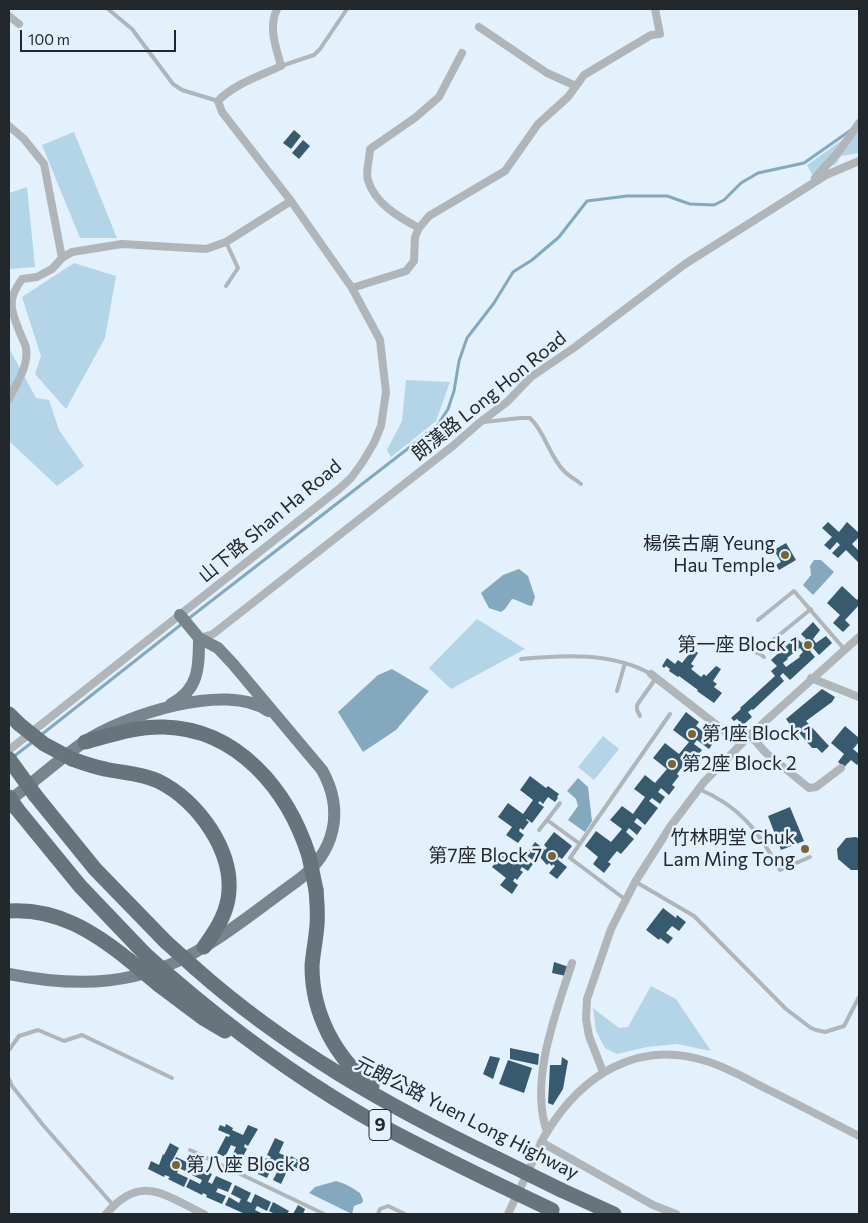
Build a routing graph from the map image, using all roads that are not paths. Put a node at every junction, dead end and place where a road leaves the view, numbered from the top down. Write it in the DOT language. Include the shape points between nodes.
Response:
graph roads {
  1 [pos="108,9"];
  2 [pos="278,9"];
  3 [pos="347,9"];
  4 [pos="655,9"];
  5 [pos="9,16"];
  6 [pos="19,24"];
  7 [pos="479,27"];
  8 [pos="462,53"];
  9 [pos="281,66"];
  10 [pos="576,86"];
  11 [pos="218,101"];
  12 [pos="859,123"];
  13 [pos="9,126"];
  14 [pos="859,161"];
  15 [pos="806,187"];
  16 [pos="291,201"];
  17 [pos="419,228"];
  18 [pos="226,242"];
  19 [pos="62,258"];
  20 [pos="226,286"];
  21 [pos="352,288"];
  22 [pos="9,399"];
  23 [pos="479,423"];
  24 [pos="581,484"];
  25 [pos="811,609"];
  26 [pos="182,617"];
  27 [pos="758,620"];
  28 [pos="197,635"];
  29 [pos="859,638"];
  30 [pos="749,646"];
  31 [pos="845,650"];
  32 [pos="757,653"];
  33 [pos="764,657"];
  34 [pos="521,659"];
  35 [pos="625,663"];
  36 [pos="653,676"];
  37 [pos="812,678"];
  38 [pos="617,690"];
  39 [pos="859,697"];
  40 [pos="160,710"];
  41 [pos="670,714"];
  42 [pos="640,716"];
  43 [pos="276,717"];
  44 [pos="14,719"];
  45 [pos="750,735"];
  46 [pos="85,742"];
  47 [pos="741,744"];
  48 [pos="9,750"];
  49 [pos="9,758"];
  50 [pos="841,768"];
  51 [pos="699,789"];
  52 [pos="12,802"];
  53 [pos="560,803"];
  54 [pos="547,820"];
  55 [pos="539,830"];
  56 [pos="580,844"];
  57 [pos="810,857"];
  58 [pos="635,882"];
  59 [pos="626,900"];
  60 [pos="9,911"];
  61 [pos="204,947"];
  62 [pos="572,963"];
  63 [pos="9,974"];
  64 [pos="165,981"];
  65 [pos="859,997"];
  66 [pos="9,1050"];
  67 [pos="603,1072"];
  68 [pos="172,1078"];
  69 [pos="9,1079"];
  70 [pos="547,1132"];
  71 [pos="446,1134"];
  72 [pos="859,1136"];
  73 [pos="541,1142"];
  74 [pos="190,1150"];
  75 [pos="114,1205"];
  76 [pos="556,1212"];
  77 [pos="106,1214"];
  78 [pos="204,1214"];
  79 [pos="322,1214"];
  80 [pos="378,1214"];
  81 [pos="404,1214"];
  82 [pos="508,1214"];
  83 [pos="614,1214"];
  84 [pos="676,1214"];
  1 -- 11 [label="lane" via="132,29 173,84"];
  2 -- 9 [label="street" via="273,19 272,34"];
  3 -- 9 [label="lane" via="314,55"];
  4 -- 10 [label="street" via="660,34 651,35 584,75"];
  5 -- 6 [label="street"];
  7 -- 10 [label="street" via="548,73"];
  8 -- 17 [label="street" via="439,98 370,149 367,180 379,201 398,217"];
  9 -- 11 [label="street" via="240,85"];
  10 -- 17 [label="street" via="538,124 505,171 428,216"];
  11 -- 16 [label="street, 山下路 Shan Ha Road" via="222,112"];
  12 -- 15 [label="street, 朗漢路 Long Hon Road" via="840,150"];
  13 -- 19 [label="street" via="44,164"];
  14 -- 15 [label="street, 朗漢路 Long Hon Road"];
  15 -- 23 [label="street, 朗漢路 Long Hon Road" via="677,270 575,348 531,377 507,402"];
  16 -- 18 [label="street"];
  16 -- 21 [label="street, 山下路 Shan Ha Road"];
  17 -- 21 [label="street" via="415,237 414,261 406,271"];
  18 -- 19 [label="street" via="206,249 122,244 72,252"];
  18 -- 20 [label="lane" via="238,268"];
  19 -- 22 [label="street" via="52,269 22,279 13,291 11,303 26,356"];
  21 -- 26 [label="street, 山下路 Shan Ha Road" via="380,340 386,392 381,426 374,443 351,478 339,489"];
  23 -- 24 [label="lane" via="530,418 538,425 564,472"];
  23 -- 28 [label="street, 朗漢路 Long Hon Road" via="213,634"];
  25 -- 27 [label="lane" via="792,591"];
  25 -- 31 [label="lane"];
  25 -- 32 [label="lane"];
  26 -- 28 [label="main road"];
  26 -- 48 [label="street, 山下路 Shan Ha Road"];
  28 -- 40 [label="main road" via="199,669 195,679 188,692"];
  28 -- 43 [label="main road" via="218,648"];
  29 -- 31 [label="street"];
  30 -- 32 [label="lane"];
  31 -- 37 [label="street"];
  32 -- 33 [label="lane"];
  34 -- 35 [label="lane" via="572,656"];
  35 -- 36 [label="lane"];
  35 -- 38 [label="lane"];
  36 -- 42 [label="lane" via="637,705"];
  36 -- 47 [label="street"];
  37 -- 39 [label="street"];
  37 -- 45 [label="street"];
  40 -- 43 [label="main road" via="202,701 235,699 259,705"];
  40 -- 46 [label="main road" via="108,729"];
  41 -- 56 [label="lane"];
  43 -- 61 [label="main road" via="313,758 326,778 333,802 332,834 322,855 303,877"];
  44 -- 61 [label="highway, bridge" via="44,744 72,759 106,769 141,774 158,781 193,807 218,842 228,875 229,890 224,912"];
  45 -- 47 [label="street"];
  45 -- 50 [label="street" via="766,753 809,788 816,787"];
  46 -- 52 [label="main road"];
  46 -- 71 [label="highway, bridge" via="136,729 163,727 189,730 225,744 254,765 277,790 294,819 309,856 316,890 314,988 331,1039 348,1066 364,1080"];
  47 -- 51 [label="street"];
  49 -- 71 [label="highway, 元朗公路 Yuen Long Highway / 9, bridge" via="95,869 195,968 250,1014 310,1056 388,1104"];
  51 -- 57 [label="lane" via="726,802 743,817 780,870"];
  51 -- 58 [label="street"];
  52 -- 64 [label="highway, 9, bridge" via="80,886 144,953"];
  53 -- 54 [label="lane"];
  54 -- 55 [label="lane"];
  54 -- 56 [label="lane"];
  56 -- 59 [label="lane" via="570,858"];
  58 -- 59 [label="street"];
  58 -- 65 [label="lane" via="694,916 786,1009 814,1030 828,1032 844,1026"];
  59 -- 67 [label="street" via="605,943 587,999 589,1036"];
  60 -- 64 [label="highway, bridge" via="67,919"];
  61 -- 63 [label="main road" via="155,970 112,981 57,982"];
  62 -- 70 [label="street" via="544,1056 541,1115"];
  64 -- 76 [label="highway, 9, bridge" via="259,1049 357,1112"];
  66 -- 68 [label="lane" via="19,1036 38,1030 64,1041 82,1035"];
  67 -- 70 [label="street" via="580,1089"];
  67 -- 72 [label="street" via="643,1057 693,1057 729,1070"];
  69 -- 75 [label="lane" via="43,1125"];
  70 -- 73 [label="street"];
  71 -- 83 [label="highway, 元朗公路 Yuen Long Highway / 9, bridge"];
  73 -- 82 [label="street"];
  73 -- 84 [label="street" via="653,1205"];
  74 -- 79 [label="lane"];
  75 -- 77 [label="street"];
  75 -- 78 [label="street" via="126,1195 144,1190 156,1192"];
  80 -- 81 [label="lane" via="380,1209 388,1206"];
}
